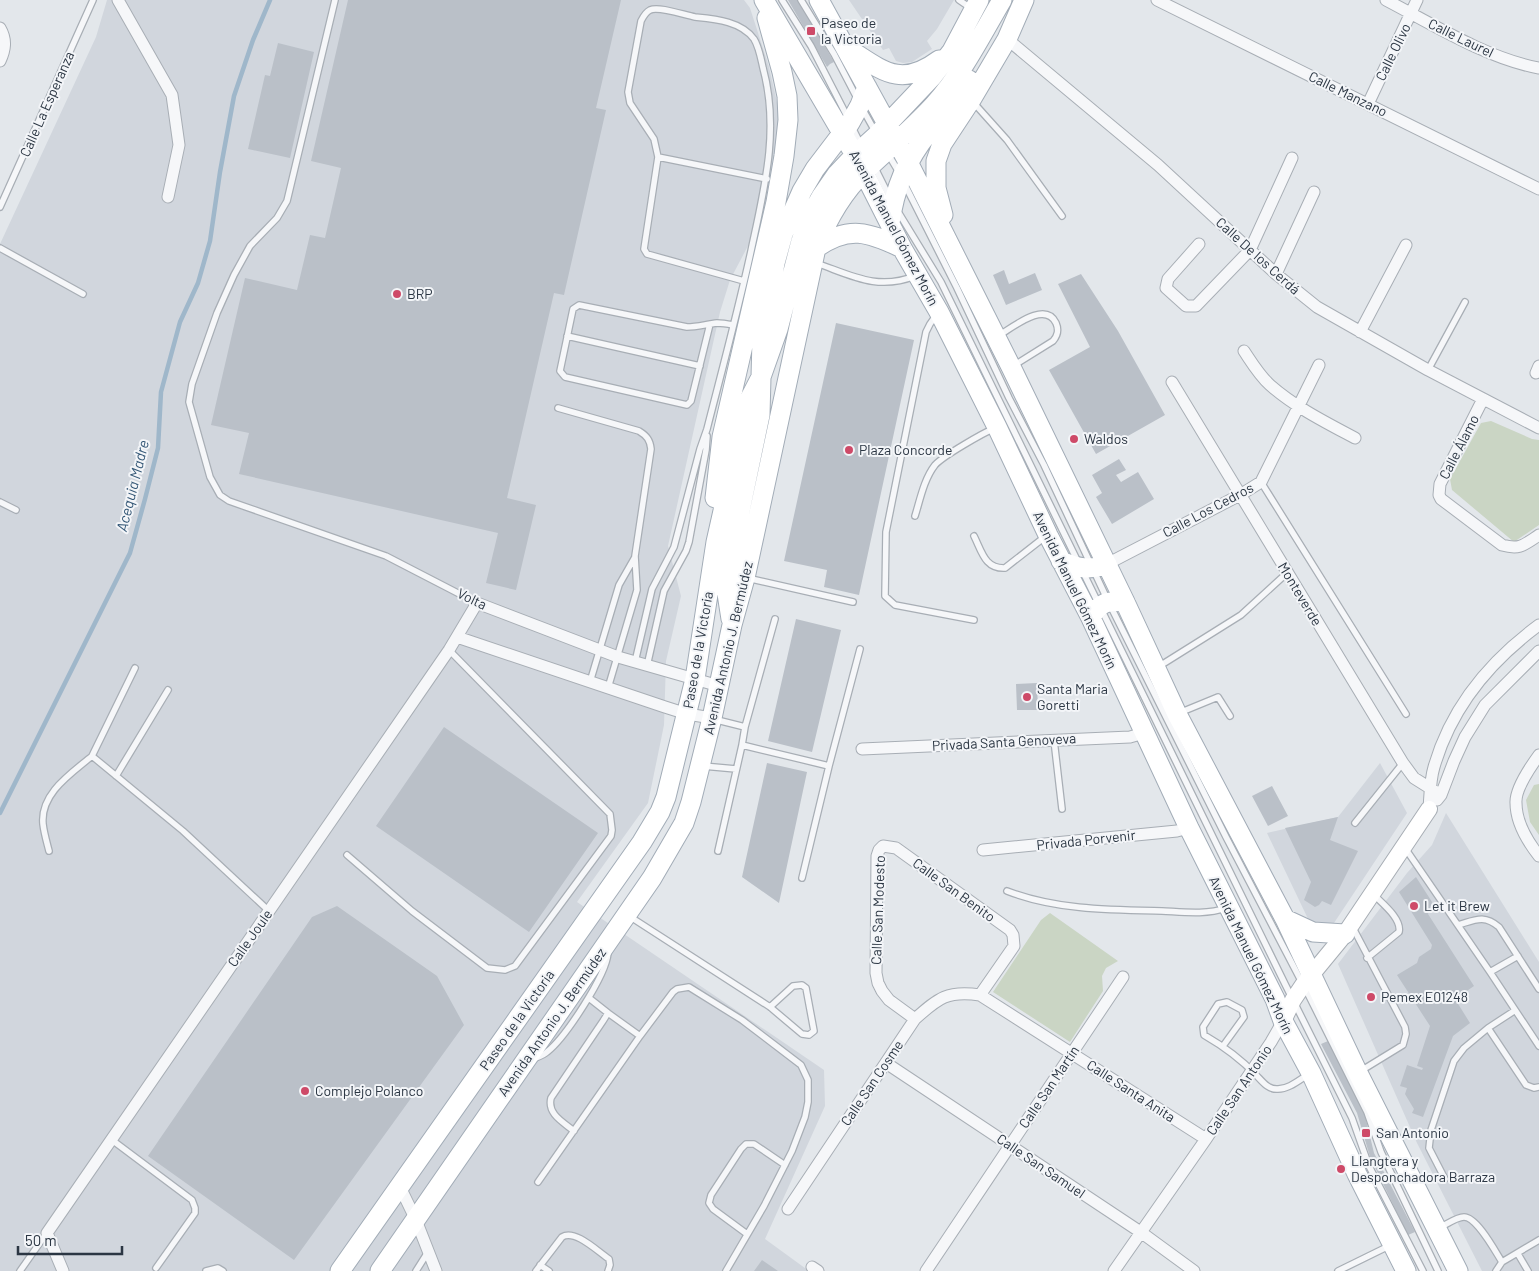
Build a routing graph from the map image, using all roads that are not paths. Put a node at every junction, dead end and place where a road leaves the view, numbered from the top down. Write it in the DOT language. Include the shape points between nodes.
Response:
graph roads {
  1 [pos="94,0"];
  2 [pos="118,0"];
  3 [pos="335,0"];
  4 [pos="763,0"];
  5 [pos="782,0"];
  6 [pos="801,0"];
  7 [pos="819,0"];
  8 [pos="1002,0"];
  9 [pos="1012,0"];
  10 [pos="1024,0"];
  11 [pos="1158,0"];
  12 [pos="1386,0"];
  13 [pos="1416,0"];
  14 [pos="971,3"];
  15 [pos="1412,13"];
  16 [pos="0,28"];
  17 [pos="1007,39"];
  18 [pos="846,47"];
  19 [pos="952,51"];
  20 [pos="0,61"];
  21 [pos="1539,68"];
  22 [pos="867,87"];
  23 [pos="971,100"];
  24 [pos="1368,104"];
  25 [pos="860,105"];
  26 [pos="846,129"];
  27 [pos="882,129"];
  28 [pos="892,147"];
  29 [pos="859,151"];
  30 [pos="658,157"];
  31 [pos="1292,158"];
  32 [pos="868,168"];
  33 [pos="905,170"];
  34 [pos="767,179"];
  35 [pos="1539,189"];
  36 [pos="1314,192"];
  37 [pos="168,197"];
  38 [pos="893,202"];
  39 [pos="0,207"];
  40 [pos="1062,216"];
  41 [pos="890,223"];
  42 [pos="1199,244"];
  43 [pos="1406,245"];
  44 [pos="0,248"];
  45 [pos="902,248"];
  46 [pos="952,250"];
  47 [pos="1250,250"];
  48 [pos="814,255"];
  49 [pos="1276,274"];
  50 [pos="917,275"];
  51 [pos="744,281"];
  52 [pos="83,294"];
  53 [pos="1465,302"];
  54 [pos="939,312"];
  55 [pos="710,324"];
  56 [pos="733,325"];
  57 [pos="1360,332"];
  58 [pos="567,336"];
  59 [pos="996,338"];
  60 [pos="1244,351"];
  61 [pos="1319,365"];
  62 [pos="700,366"];
  63 [pos="1011,367"];
  64 [pos="1428,370"];
  65 [pos="761,377"];
  66 [pos="1172,382"];
  67 [pos="1483,399"];
  68 [pos="1298,407"];
  69 [pos="558,408"];
  70 [pos="997,427"];
  71 [pos="707,428"];
  72 [pos="1539,428"];
  73 [pos="1354,438"];
  74 [pos="1262,482"];
  75 [pos="1240,495"];
  76 [pos="0,502"];
  77 [pos="16,510"];
  78 [pos="915,516"];
  79 [pos="1048,535"];
  80 [pos="1539,535"];
  81 [pos="974,536"];
  82 [pos="716,542"];
  83 [pos="635,556"];
  84 [pos="1061,561"];
  85 [pos="1093,567"];
  86 [pos="1287,573"];
  87 [pos="745,578"];
  88 [pos="853,602"];
  89 [pos="477,603"];
  90 [pos="1105,607"];
  91 [pos="775,619"];
  92 [pos="974,620"];
  93 [pos="732,625"];
  94 [pos="1539,625"];
  95 [pos="457,636"];
  96 [pos="860,649"];
  97 [pos="449,650"];
  98 [pos="601,650"];
  99 [pos="1539,651"];
  100 [pos="618,657"];
  101 [pos="635,662"];
  102 [pos="647,666"];
  103 [pos="135,668"];
  104 [pos="1156,668"];
  105 [pos="694,679"];
  106 [pos="590,682"];
  107 [pos="719,686"];
  108 [pos="608,688"];
  109 [pos="168,690"];
  110 [pos="687,714"];
  111 [pos="1177,714"];
  112 [pos="1406,714"];
  113 [pos="1230,716"];
  114 [pos="712,718"];
  115 [pos="745,727"];
  116 [pos="1144,733"];
  117 [pos="1054,740"];
  118 [pos="742,745"];
  119 [pos="862,749"];
  120 [pos="1539,755"];
  121 [pos="92,756"];
  122 [pos="1403,763"];
  123 [pos="701,766"];
  124 [pos="829,766"];
  125 [pos="736,769"];
  126 [pos="116,776"];
  127 [pos="1430,788"];
  128 [pos="1441,795"];
  129 [pos="1062,809"];
  130 [pos="1429,809"];
  131 [pos="1355,823"];
  132 [pos="1189,828"];
  133 [pos="883,846"];
  134 [pos="1404,846"];
  135 [pos="983,850"];
  136 [pos="718,851"];
  137 [pos="49,852"];
  138 [pos="347,855"];
  139 [pos="1539,856"];
  140 [pos="802,878"];
  141 [pos="1007,891"];
  142 [pos="1373,893"];
  143 [pos="1228,908"];
  144 [pos="269,911"];
  145 [pos="626,915"];
  146 [pos="1285,919"];
  147 [pos="1458,925"];
  148 [pos="1348,929"];
  149 [pos="610,939"];
  150 [pos="1518,956"];
  151 [pos="1367,958"];
  152 [pos="1490,972"];
  153 [pos="1123,977"];
  154 [pos="1307,980"];
  155 [pos="1539,989"];
  156 [pos="980,995"];
  157 [pos="589,998"];
  158 [pos="1293,1000"];
  159 [pos="770,1007"];
  160 [pos="1514,1010"];
  161 [pos="608,1013"];
  162 [pos="915,1019"];
  163 [pos="1283,1021"];
  164 [pos="1488,1028"];
  165 [pos="640,1036"];
  166 [pos="1223,1046"];
  167 [pos="1539,1046"];
  168 [pos="1072,1052"];
  169 [pos="525,1062"];
  170 [pos="886,1064"];
  171 [pos="1252,1070"];
  172 [pos="1311,1073"];
  173 [pos="1358,1073"];
  174 [pos="1539,1087"];
  175 [pos="574,1131"];
  176 [pos="1206,1139"];
  177 [pos="112,1140"];
  178 [pos="1010,1145"];
  179 [pos="785,1165"];
  180 [pos="1445,1180"];
  181 [pos="538,1182"];
  182 [pos="400,1187"];
  183 [pos="788,1209"];
  184 [pos="416,1220"];
  185 [pos="1437,1229"];
  186 [pos="1142,1233"];
  187 [pos="47,1234"];
  188 [pos="747,1234"];
  189 [pos="1539,1240"];
  190 [pos="1393,1244"];
  191 [pos="428,1252"];
  192 [pos="1518,1254"];
  193 [pos="1502,1262"];
  194 [pos="540,1265"];
  195 [pos="156,1268"];
  196 [pos="20,1271"];
  197 [pos="63,1271"];
  198 [pos="206,1271"];
  199 [pos="223,1271"];
  200 [pos="340,1271"];
  201 [pos="380,1271"];
  202 [pos="416,1271"];
  203 [pos="436,1271"];
  204 [pos="536,1271"];
  205 [pos="549,1271"];
  206 [pos="608,1271"];
  207 [pos="726,1271"];
  208 [pos="926,1271"];
  209 [pos="1114,1271"];
  210 [pos="1194,1271"];
  211 [pos="1338,1271"];
  212 [pos="1406,1271"];
  213 [pos="1422,1271"];
  214 [pos="1438,1271"];
  215 [pos="1458,1271"];
  216 [pos="1496,1271"];
  217 [pos="1528,1271"];
  1 -- 39 [label="lane, Calle La Esperanza"];
  2 -- 37 [label="street" via="172,95 179,145"];
  3 -- 89 [label="lane, Volta" via="287,201 277,218 250,246 234,275 217,313 192,384 189,402 210,477 220,495 229,501 386,556"];
  4 -- 26 [label="main road, Avenida Manuel Gómez Morín" via="830,110"];
  4 -- 82 [label="main road" via="782,72 788,120 776,202 722,437 715,501"];
  5 -- 26 [label="lane" via="811,46"];
  6 -- 25 [label="lane"];
  7 -- 18 [label="main road, Avenida Manuel Gómez Morín"];
  8 -- 28 [label="main road, Avenida Antonio J. Bermúdez" via="950,86"];
  9 -- 33 [label="main road" via="988,50"];
  10 -- 17 [label="main road"];
  11 -- 24 [label="street, Calle Manzano"];
  12 -- 15 [label="street, Calle Laurel"];
  13 -- 15 [label="street, Calle Olivo"];
  14 -- 19 [label="main road, Paseo de la Victoria"];
  15 -- 21 [label="street, Calle Laurel" via="1470,44"];
  15 -- 24 [label="street, Calle Olivo"];
  16 -- 20 [label="street" via="5,43"];
  17 -- 23 [label="main road"];
  17 -- 47 [label="street, Calle De los Cerdá" via="1158,165"];
  18 -- 19 [label="main road" via="880,69 904,75 926,70"];
  18 -- 22 [label="main road, Avenida Manuel Gómez Morín"];
  19 -- 27 [label="main road, Paseo de la Victoria"];
  22 -- 25 [label="main road"];
  22 -- 27 [label="main road, Avenida Manuel Gómez Morín"];
  23 -- 40 [label="lane" via="1007,140"];
  23 -- 46 [label="main road" via="942,144 936,160 936,188"];
  24 -- 35 [label="street, Calle Manzano"];
  25 -- 26 [label="main road"];
  25 -- 27 [label="lane"];
  26 -- 29 [label="main road, Avenida Manuel Gómez Morín"];
  26 -- 65 [label="main road" via="802,191 783,234 766,311"];
  27 -- 28 [label="main road, Avenida Manuel Gómez Morín"];
  27 -- 29 [label="main road, Paseo de la Victoria"];
  28 -- 32 [label="main road, Avenida Antonio J. Bermúdez"];
  28 -- 33 [label="main road, Avenida Manuel Gómez Morín"];
  29 -- 32 [label="main road, Avenida Manuel Gómez Morín"];
  29 -- 65 [label="main road, Paseo de la Victoria" via="837,174 809,218"];
  30 -- 34 [label="lane"];
  30 -- 34 [label="lane" via="654,139 630,103 628,92 640,21 646,13 657,8 739,26 753,39 768,84 771,109"];
  30 -- 51 [label="lane" via="643,246 645,252"];
  31 -- 47 [label="street"];
  32 -- 38 [label="lane"];
  32 -- 41 [label="main road, Avenida Manuel Gómez Morín"];
  32 -- 48 [label="main road, Avenida Antonio J. Bermúdez" via="832,214"];
  33 -- 38 [label="main road"];
  33 -- 46 [label="main road, Avenida Manuel Gómez Morín"];
  33 -- 85 [label="lane" via="1009,398"];
  34 -- 51 [label="lane"];
  36 -- 49 [label="street"];
  38 -- 41 [label="main road"];
  38 -- 85 [label="lane" via="941,282"];
  41 -- 45 [label="main road, Avenida Manuel Gómez Morín"];
  42 -- 47 [label="street" via="1168,280 1166,288 1186,306 1196,306"];
  43 -- 57 [label="street"];
  44 -- 52 [label="lane"];
  45 -- 48 [label="main road" via="863,233 844,234 830,238"];
  45 -- 50 [label="main road, Avenida Manuel Gómez Morín"];
  46 -- 59 [label="main road, Avenida Manuel Gómez Morín"];
  47 -- 49 [label="street, Calle De los Cerdá"];
  48 -- 50 [label="lane" via="861,279 881,283"];
  48 -- 87 [label="main road, Avenida Antonio J. Bermúdez"];
  49 -- 57 [label="street, Calle De los Cerdá" via="1317,307"];
  50 -- 54 [label="main road, Avenida Manuel Gómez Morín"];
  51 -- 56 [label="lane"];
  53 -- 64 [label="lane"];
  54 -- 70 [label="main road, Avenida Manuel Gómez Morín"];
  54 -- 92 [label="lane" via="926,332 886,532 885,596 895,605"];
  55 -- 56 [label="lane"];
  55 -- 58 [label="lane" via="687,326 579,304 573,309"];
  55 -- 62 [label="lane"];
  56 -- 71 [label="lane"];
  57 -- 64 [label="street, Calle De los Cerdá"];
  58 -- 62 [label="lane"];
  58 -- 62 [label="lane" via="560,372 565,377 684,405 692,400"];
  59 -- 63 [label="main road, Avenida Manuel Gómez Morín"];
  59 -- 63 [label="lane" via="1037,314 1054,318 1058,335 1053,341"];
  60 -- 68 [label="street" via="1260,375"];
  61 -- 68 [label="street, Calle Los Cedros"];
  63 -- 85 [label="main road, Avenida Manuel Gómez Morín"];
  64 -- 67 [label="street, Calle De los Cerdá"];
  65 -- 82 [label="main road, Paseo de la Victoria" via="746,408"];
  65 -- 93 [label="main road" via="760,415 727,573"];
  66 -- 75 [label="street, Monteverde"];
  67 -- 72 [label="street, Calle De los Cerdá"];
  67 -- 80 [label="street, Calle Álamo" via="1440,484 1439,495 1502,545 1521,547"];
  68 -- 73 [label="street"];
  68 -- 74 [label="street, Calle Los Cedros"];
  69 -- 83 [label="lane" via="639,431 650,442"];
  70 -- 78 [label="lane" via="936,464"];
  70 -- 79 [label="main road, Avenida Manuel Gómez Morín"];
  71 -- 101 [label="lane" via="674,547 652,589"];
  71 -- 102 [label="lane" via="689,542 664,591"];
  74 -- 75 [label="street, Calle Los Cedros"];
  74 -- 112 [label="lane"];
  75 -- 85 [label="street, Calle Los Cedros"];
  75 -- 86 [label="street, Monteverde"];
  76 -- 77 [label="lane"];
  79 -- 81 [label="lane" via="1005,568 988,564"];
  79 -- 84 [label="main road, Avenida Manuel Gómez Morín"];
  82 -- 105 [label="main road, Paseo de la Victoria"];
  83 -- 98 [label="lane" via="619,585"];
  83 -- 100 [label="lane" via="637,590"];
  84 -- 85 [label="main road"];
  84 -- 90 [label="main road, Avenida Manuel Gómez Morín"];
  85 -- 90 [label="main road, Avenida Manuel Gómez Morín"];
  85 -- 90 [label="lane"];
  86 -- 104 [label="lane" via="1242,615"];
  86 -- 122 [label="street, Monteverde"];
  87 -- 88 [label="lane"];
  87 -- 93 [label="main road, Avenida Antonio J. Bermúdez"];
  89 -- 95 [label="street, Calle Joule"];
  89 -- 98 [label="street, Volta"];
  90 -- 104 [label="main road, Avenida Manuel Gómez Morín"];
  90 -- 116 [label="main road, Avenida Manuel Gómez Morín"];
  90 -- 154 [label="lane" via="1226,837"];
  90 -- 158 [label="lane"];
  91 -- 115 [label="lane"];
  93 -- 107 [label="main road, Avenida Antonio J. Bermúdez"];
  94 -- 127 [label="street" via="1490,668 1473,688 1456,714 1440,751"];
  95 -- 97 [label="street, Calle Joule"];
  95 -- 106 [label="street"];
  96 -- 124 [label="lane"];
  97 -- 138 [label="lane" via="610,814 611,836 515,966 505,970 487,968 412,911"];
  97 -- 144 [label="street, Calle Joule"];
  98 -- 100 [label="street, Volta"];
  98 -- 106 [label="lane"];
  99 -- 128 [label="street, Calle San Antonio" via="1485,705 1465,738"];
  100 -- 101 [label="street, Volta"];
  100 -- 108 [label="lane"];
  101 -- 102 [label="street, Volta"];
  102 -- 105 [label="street, Volta"];
  103 -- 121 [label="lane"];
  104 -- 111 [label="main road, Avenida Manuel Gómez Morín"];
  105 -- 107 [label="street, Volta"];
  105 -- 110 [label="main road, Paseo de la Victoria"];
  106 -- 108 [label="street"];
  107 -- 114 [label="main road, Avenida Antonio J. Bermúdez"];
  108 -- 110 [label="street"];
  109 -- 126 [label="lane"];
  110 -- 114 [label="street"];
  110 -- 182 [label="main road, Paseo de la Victoria" via="666,797 652,826"];
  111 -- 113 [label="lane" via="1218,697"];
  111 -- 146 [label="main road, Avenida Manuel Gómez Morín"];
  114 -- 115 [label="lane"];
  114 -- 123 [label="main road, Avenida Antonio J. Bermúdez"];
  115 -- 118 [label="lane"];
  116 -- 117 [label="street, Privada Santa Genoveva" via="1130,737"];
  116 -- 132 [label="main road, Avenida Manuel Gómez Morín"];
  117 -- 119 [label="street, Privada Santa Genoveva"];
  117 -- 129 [label="lane"];
  118 -- 124 [label="lane"];
  118 -- 125 [label="lane"];
  120 -- 139 [label="street" via="1522,781 1515,802 1520,823"];
  121 -- 126 [label="lane"];
  121 -- 137 [label="lane" via="61,782 47,802 43,823"];
  122 -- 127 [label="street, Monteverde" via="1414,778"];
  122 -- 131 [label="lane"];
  123 -- 125 [label="lane"];
  123 -- 145 [label="main road, Avenida Antonio J. Bermúdez" via="684,823"];
  124 -- 140 [label="lane"];
  125 -- 136 [label="lane"];
  126 -- 144 [label="lane" via="183,831"];
  127 -- 128 [label="street, Monteverde"];
  127 -- 130 [label="street"];
  128 -- 130 [label="street, Calle San Antonio"];
  130 -- 134 [label="street, Calle San Antonio"];
  132 -- 135 [label="street, Privada Porvenir"];
  132 -- 143 [label="main road, Avenida Manuel Gómez Morín"];
  133 -- 156 [label="street, Calle San Benito" via="896,848 1010,930 1014,946"];
  133 -- 162 [label="street, Calle San Modesto" via="877,856 876,973 889,1000"];
  134 -- 142 [label="street, Calle San Antonio"];
  134 -- 147 [label="lane"];
  141 -- 143 [label="lane" via="1030,900 1072,907 1199,912"];
  142 -- 148 [label="street, Calle San Antonio"];
  142 -- 151 [label="lane" via="1399,923 1400,929"];
  143 -- 163 [label="main road, Avenida Manuel Gómez Morín"];
  144 -- 177 [label="street, Calle Joule"];
  145 -- 149 [label="main road, Avenida Antonio J. Bermúdez"];
  145 -- 159 [label="lane"];
  146 -- 148 [label="main road" via="1313,932"];
  146 -- 154 [label="main road, Avenida Manuel Gómez Morín"];
  147 -- 150 [label="lane" via="1482,918 1494,923"];
  147 -- 152 [label="lane"];
  148 -- 151 [label="lane"];
  148 -- 154 [label="street, Calle San Antonio"];
  149 -- 157 [label="lane" via="608,958"];
  149 -- 169 [label="main road, Avenida Antonio J. Bermúdez"];
  150 -- 152 [label="lane"];
  150 -- 155 [label="lane"];
  151 -- 173 [label="lane" via="1406,1034 1403,1045"];
  152 -- 160 [label="lane"];
  153 -- 168 [label="street, Calle San Martín"];
  154 -- 158 [label="street, Calle San Antonio"];
  154 -- 173 [label="main road, Avenida Manuel Gómez Morín"];
  154 -- 214 [label="lane" via="1367,1112 1381,1152"];
  156 -- 162 [label="street, Calle San Cosme" via="966,992 942,997"];
  156 -- 168 [label="street, Calle Santa Anita"];
  157 -- 161 [label="lane"];
  157 -- 169 [label="lane" via="546,1053"];
  158 -- 163 [label="street, Calle San Antonio"];
  158 -- 213 [label="lane" via="1352,1118 1368,1166"];
  159 -- 159 [label="lane" via="793,986 802,985 806,988 814,1031 809,1035 802,1034"];
  160 -- 164 [label="lane"];
  160 -- 167 [label="lane"];
  161 -- 165 [label="lane"];
  161 -- 175 [label="lane" via="551,1098 551,1111"];
  162 -- 170 [label="street, Calle San Cosme"];
  163 -- 171 [label="street, Calle San Antonio"];
  163 -- 172 [label="main road, Avenida Manuel Gómez Morín"];
  164 -- 174 [label="lane" via="1526,1085"];
  164 -- 180 [label="lane" via="1454,1061 1430,1130 1429,1148"];
  165 -- 175 [label="lane"];
  165 -- 179 [label="lane" via="673,992 689,988 742,1020 800,1065 808,1080 808,1102"];
  166 -- 166 [label="lane" via="1244,1017 1242,1010 1227,1002 1218,1004 1203,1030 1204,1035"];
  166 -- 171 [label="lane"];
  168 -- 176 [label="street, Calle Santa Anita"];
  168 -- 178 [label="street, Calle San Martín"];
  169 -- 184 [label="main road, Avenida Antonio J. Bermúdez"];
  170 -- 178 [label="street, Calle San Samuel"];
  170 -- 183 [label="street, Calle San Cosme"];
  171 -- 172 [label="lane" via="1269,1088 1278,1089 1290,1086"];
  171 -- 176 [label="street, Calle San Antonio"];
  172 -- 190 [label="main road, Avenida Manuel Gómez Morín"];
  173 -- 185 [label="main road, Avenida Manuel Gómez Morín"];
  175 -- 181 [label="lane"];
  176 -- 186 [label="street, Calle San Antonio"];
  177 -- 187 [label="street, Calle Joule"];
  177 -- 195 [label="lane" via="194,1204 195,1213"];
  178 -- 186 [label="street, Calle San Samuel"];
  178 -- 208 [label="street, Calle San Martín"];
  179 -- 188 [label="lane"];
  179 -- 188 [label="lane" via="754,1144 746,1144 711,1195 709,1203 713,1209"];
  182 -- 184 [label="street"];
  182 -- 200 [label="main road, Paseo de la Victoria"];
  184 -- 191 [label="street"];
  184 -- 201 [label="main road, Avenida Antonio J. Bermúdez"];
  185 -- 193 [label="lane" via="1462,1216 1469,1217"];
  185 -- 215 [label="main road, Avenida Manuel Gómez Morín"];
  186 -- 209 [label="street, Calle San Antonio"];
  186 -- 210 [label="street, Calle San Samuel"];
  187 -- 196 [label="lane, Calle Joule"];
  187 -- 197 [label="street"];
  188 -- 207 [label="lane"];
  189 -- 192 [label="lane"];
  190 -- 211 [label="lane"];
  190 -- 212 [label="main road, Avenida Manuel Gómez Morín"];
  191 -- 202 [label="lane"];
  191 -- 203 [label="street"];
  192 -- 193 [label="lane"];
  192 -- 217 [label="lane"];
  193 -- 216 [label="lane"];
  194 -- 204 [label="lane"];
  194 -- 205 [label="lane"];
  194 -- 206 [label="lane" via="567,1234 575,1235 609,1259"];
  198 -- 199 [label="lane" via="218,1268"];
}
